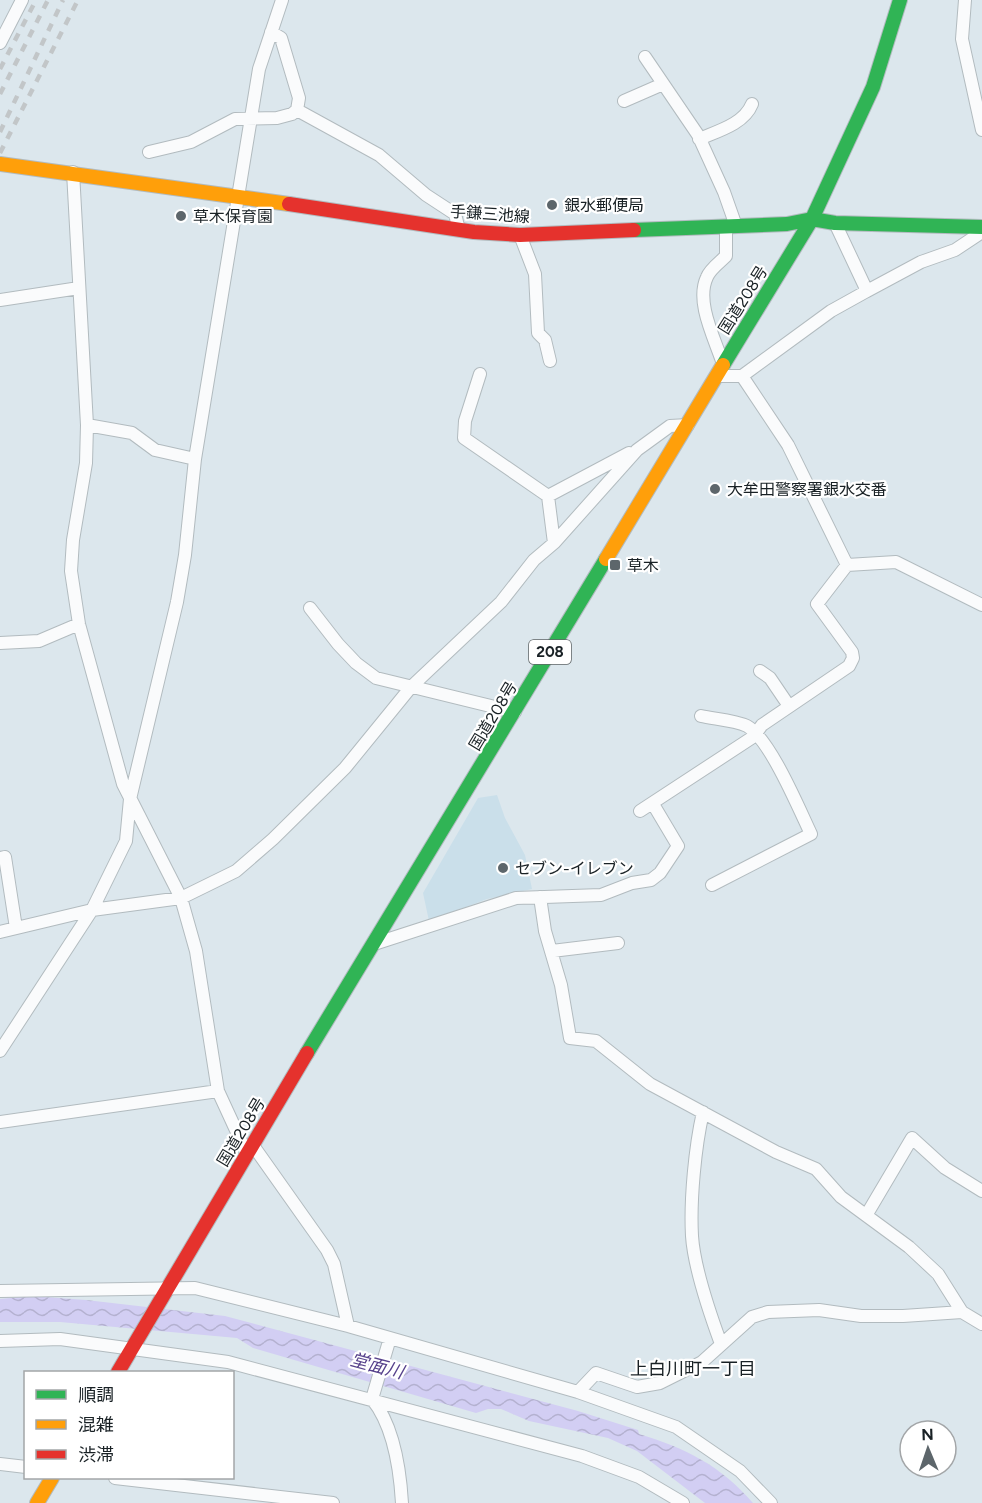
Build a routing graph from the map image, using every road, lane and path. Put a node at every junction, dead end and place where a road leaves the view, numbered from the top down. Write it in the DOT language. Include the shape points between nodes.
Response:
graph roads {
  1 [pos="22,0"];
  2 [pos="282,0"];
  3 [pos="900,0"];
  4 [pos="965,0"];
  5 [pos="272,32"];
  6 [pos="0,43"];
  7 [pos="645,57"];
  8 [pos="663,84"];
  9 [pos="624,102"];
  10 [pos="752,105"];
  11 [pos="297,110"];
  12 [pos="250,120"];
  13 [pos="982,130"];
  14 [pos="699,139"];
  15 [pos="148,152"];
  16 [pos="0,164"];
  17 [pos="73,172"];
  18 [pos="236,195"];
  19 [pos="812,219"];
  20 [pos="835,223"];
  21 [pos="731,226"];
  22 [pos="982,227"];
  23 [pos="459,230"];
  24 [pos="982,232"];
  25 [pos="520,235"];
  26 [pos="79,288"];
  27 [pos="867,291"];
  28 [pos="0,300"];
  29 [pos="550,361"];
  30 [pos="720,370"];
  31 [pos="480,374"];
  32 [pos="742,376"];
  33 [pos="689,424"];
  34 [pos="87,425"];
  35 [pos="636,450"];
  36 [pos="195,459"];
  37 [pos="548,496"];
  38 [pos="554,543"];
  39 [pos="847,565"];
  40 [pos="982,605"];
  41 [pos="310,608"];
  42 [pos="79,624"];
  43 [pos="0,643"];
  44 [pos="760,671"];
  45 [pos="411,687"];
  46 [pos="789,706"];
  47 [pos="515,712"];
  48 [pos="701,716"];
  49 [pos="755,733"];
  50 [pos="130,799"];
  51 [pos="653,804"];
  52 [pos="640,811"];
  53 [pos="0,858"];
  54 [pos="712,885"];
  55 [pos="540,897"];
  56 [pos="181,898"];
  57 [pos="92,910"];
  58 [pos="16,928"];
  59 [pos="0,932"];
  60 [pos="618,943"];
  61 [pos="373,944"];
  62 [pos="552,951"];
  63 [pos="0,1051"];
  64 [pos="218,1091"];
  65 [pos="703,1112"];
  66 [pos="0,1122"];
  67 [pos="249,1149"];
  68 [pos="982,1191"];
  69 [pos="867,1214"];
  70 [pos="168,1289"];
  71 [pos="0,1291"];
  72 [pos="962,1312"];
  73 [pos="982,1324"];
  74 [pos="348,1326"];
  75 [pos="390,1338"];
  76 [pos="0,1341"];
  77 [pos="721,1344"];
  78 [pos="133,1347"];
  79 [pos="119,1371"];
  80 [pos="578,1392"];
  81 [pos="372,1399"];
  82 [pos="0,1464"];
  83 [pos="24,1467"];
  84 [pos="51,1479"];
  85 [pos="125,1479"];
  86 [pos="37,1503"];
  87 [pos="333,1503"];
  88 [pos="402,1503"];
  89 [pos="683,1503"];
  90 [pos="771,1503"];
  1 -- 6 [label="street"];
  2 -- 5 [label="street"];
  3 -- 19 [label="main road, 国道208号 / 208" via="873,87"];
  4 -- 13 [label="street" via="962,39"];
  5 -- 11 [label="street" via="281,38 299,98"];
  5 -- 12 [label="street" via="259,69"];
  7 -- 8 [label="street"];
  8 -- 9 [label="street"];
  8 -- 14 [label="street"];
  10 -- 14 [label="street" via="737,122"];
  11 -- 12 [label="street" via="277,118"];
  11 -- 23 [label="street" via="379,155 455,214"];
  12 -- 15 [label="street" via="235,119 191,142"];
  12 -- 18 [label="street"];
  14 -- 21 [label="street" via="724,192"];
  16 -- 17 [label="main road, 手鎌三池線"];
  17 -- 18 [label="main road, 手鎌三池線"];
  17 -- 26 [label="street"];
  18 -- 23 [label="main road, 手鎌三池線"];
  18 -- 36 [label="street"];
  19 -- 20 [label="main road, 手鎌三池線"];
  19 -- 21 [label="main road, 手鎌三池線"];
  19 -- 30 [label="main road, 国道208号 / 208"];
  20 -- 22 [label="main road, 手鎌三池線"];
  20 -- 27 [label="street"];
  21 -- 25 [label="main road, 手鎌三池線"];
  21 -- 30 [label="street" via="726,256 707,275 703,288"];
  23 -- 25 [label="main road, 手鎌三池線"];
  24 -- 27 [label="street" via="955,250 921,262"];
  25 -- 29 [label="street" via="535,274 538,333 545,340"];
  26 -- 28 [label="street"];
  26 -- 34 [label="street"];
  27 -- 32 [label="street" via="831,311"];
  30 -- 32 [label="street"];
  30 -- 33 [label="main road, 国道208号 / 208"];
  31 -- 37 [label="street" via="465,421 464,438"];
  32 -- 39 [label="street" via="788,445"];
  33 -- 35 [label="street" via="670,426"];
  33 -- 47 [label="main road, 国道208号 / 208"];
  34 -- 36 [label="street" via="132,433 155,450"];
  34 -- 42 [label="street" via="86,463 71,571"];
  35 -- 37 [label="street"];
  35 -- 38 [label="street"];
  36 -- 50 [label="street" via="177,602"];
  37 -- 38 [label="street"];
  38 -- 45 [label="street" via="534,560 501,602"];
  39 -- 40 [label="street" via="896,562"];
  39 -- 46 [label="street" via="817,604 853,658 849,666"];
  41 -- 45 [label="street" via="356,663 376,678"];
  42 -- 43 [label="street" via="39,641"];
  42 -- 50 [label="street"];
  44 -- 46 [label="street" via="770,678"];
  45 -- 47 [label="street"];
  45 -- 56 [label="street" via="345,768 273,839 236,871"];
  46 -- 49 [label="street"];
  47 -- 61 [label="main road, 国道208号 / 208"];
  48 -- 49 [label="street" via="746,725"];
  49 -- 51 [label="street"];
  49 -- 54 [label="street" via="786,780 811,834"];
  50 -- 56 [label="street"];
  50 -- 57 [label="street" via="126,841"];
  51 -- 52 [label="street"];
  51 -- 55 [label="street" via="678,846 660,873 651,880 601,894"];
  53 -- 58 [label="street" via="5,857"];
  55 -- 61 [label="street" via="516,898"];
  55 -- 62 [label="street"];
  56 -- 57 [label="street"];
  56 -- 64 [label="street" via="196,951"];
  57 -- 58 [label="street"];
  57 -- 63 [label="street"];
  58 -- 59 [label="street"];
  60 -- 62 [label="street"];
  61 -- 67 [label="main road, 国道208号 / 208"];
  62 -- 65 [label="street" via="570,1038 596,1041 650,1084"];
  64 -- 66 [label="street"];
  64 -- 67 [label="street"];
  65 -- 69 [label="street" via="816,1169 841,1197"];
  65 -- 77 [label="street" via="697,1138 692,1237 710,1316"];
  67 -- 70 [label="main road, 国道208号 / 208"];
  67 -- 74 [label="street" via="327,1250 334,1264"];
  68 -- 69 [label="street" via="945,1168 912,1138"];
  69 -- 72 [label="street" via="938,1274"];
  70 -- 71 [label="street"];
  70 -- 74 [label="street" via="195,1288"];
  70 -- 78 [label="main road, 国道208号 / 208"];
  72 -- 73 [label="street"];
  72 -- 77 [label="street" via="861,1316 819,1310 768,1312 752,1317"];
  74 -- 75 [label="street"];
  75 -- 80 [label="street"];
  75 -- 81 [label="street"];
  76 -- 78 [label="street" via="60,1339"];
  77 -- 80 [label="street" via="702,1362 660,1383 637,1387 596,1373"];
  78 -- 79 [label="main road, 国道208号 / 208"];
  78 -- 81 [label="street" via="228,1362"];
  80 -- 90 [label="street" via="676,1427 740,1471"];
  81 -- 88 [label="street" via="384,1414 401,1476"];
  81 -- 89 [label="street" via="614,1467"];
  82 -- 83 [label="street"];
  84 -- 86 [label="main road"];
  85 -- 87 [label="street"];
}
